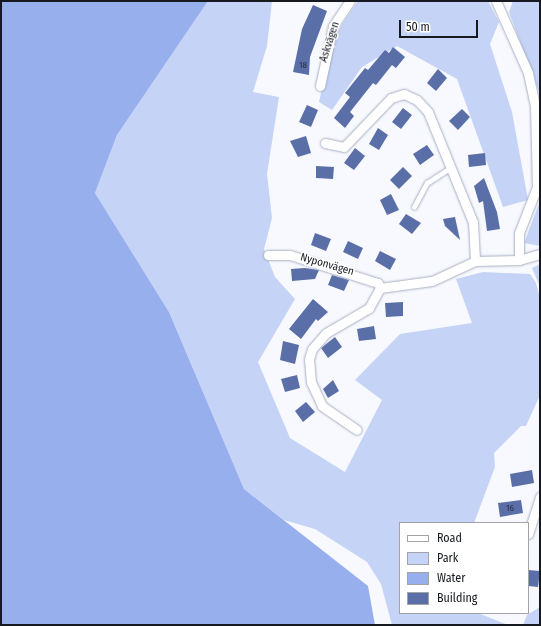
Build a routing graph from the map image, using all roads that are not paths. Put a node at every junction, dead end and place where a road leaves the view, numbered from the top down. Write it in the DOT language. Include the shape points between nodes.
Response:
graph roads {
  1 [pos="350,1"];
  2 [pos="496,1"];
  3 [pos="320,86"];
  4 [pos="325,143"];
  5 [pos="450,168"];
  6 [pos="414,207"];
  7 [pos="540,254"];
  8 [pos="268,255"];
  9 [pos="519,260"];
  10 [pos="475,261"];
  11 [pos="380,288"];
  12 [pos="357,430"];
  13 [pos="540,497"];
  14 [pos="538,514"];
  15 [pos="529,532"];
  1 -- 3 [label="street, Askvägen" via="333,26"];
  2 -- 9 [label="street" via="528,73 535,106 537,187 519,233"];
  4 -- 5 [label="street" via="344,146 379,108 392,98 404,94 417,100 428,112"];
  5 -- 6 [label="lane" via="427,183"];
  5 -- 10 [label="street" via="473,222"];
  7 -- 9 [label="street"];
  8 -- 11 [label="street, Nyponvägen" via="290,255 360,275 374,280"];
  9 -- 10 [label="street"];
  10 -- 11 [label="street" via="432,281"];
  11 -- 12 [label="street" via="363,313 318,340 309,359 311,382 322,406"];
  13 -- 14 [label="street"];
  14 -- 15 [label="street"];
}
